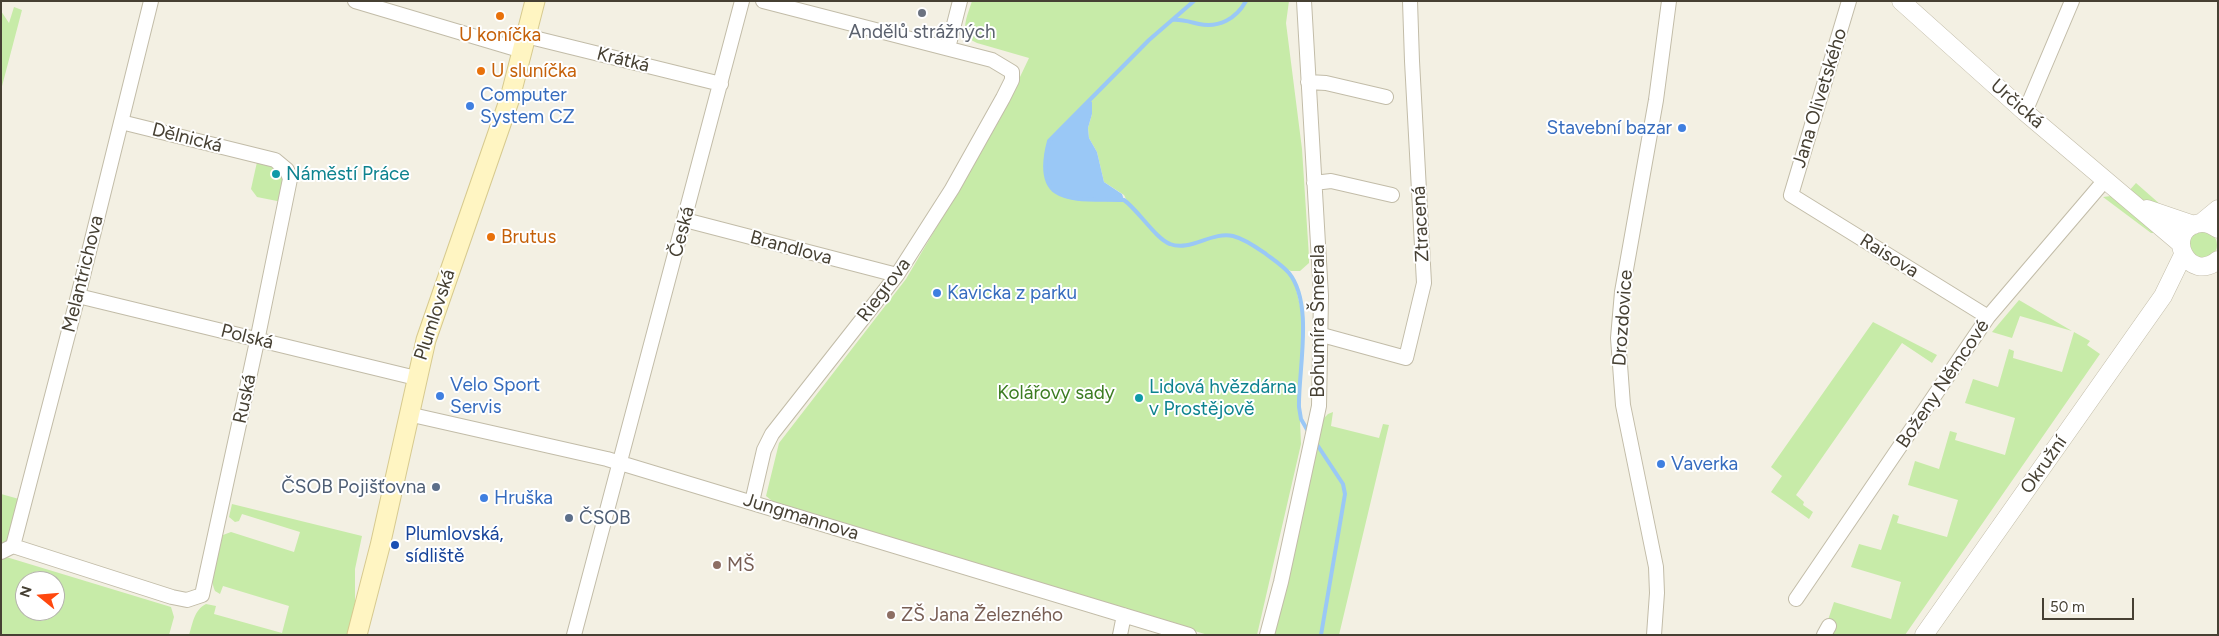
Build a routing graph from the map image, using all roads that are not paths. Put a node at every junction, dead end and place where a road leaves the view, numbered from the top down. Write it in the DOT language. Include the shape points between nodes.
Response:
graph roads {
  1 [pos="151,1"];
  2 [pos="356,1"];
  3 [pos="535,1"];
  4 [pos="742,1"];
  5 [pos="763,1"];
  6 [pos="960,1"];
  7 [pos="1304,1"];
  8 [pos="1410,1"];
  9 [pos="1669,1"];
  10 [pos="1849,1"];
  11 [pos="1901,1"];
  12 [pos="2072,1"];
  13 [pos="524,43"];
  14 [pos="948,48"];
  15 [pos="1308,82"];
  16 [pos="721,84"];
  17 [pos="1386,97"];
  18 [pos="2025,112"];
  19 [pos="121,122"];
  20 [pos="2105,180"];
  21 [pos="1314,183"];
  22 [pos="1392,195"];
  23 [pos="1790,195"];
  24 [pos="2135,204"];
  25 [pos="285,209"];
  26 [pos="2218,209"];
  27 [pos="685,220"];
  28 [pos="2197,224"];
  29 [pos="2218,229"];
  30 [pos="2182,250"];
  31 [pos="2211,265"];
  32 [pos="897,275"];
  33 [pos="78,296"];
  34 [pos="2163,296"];
  35 [pos="1988,317"];
  36 [pos="1322,336"];
  37 [pos="258,340"];
  38 [pos="416,378"];
  39 [pos="408,414"];
  40 [pos="619,463"];
  41 [pos="752,502"];
  42 [pos="7,549"];
  43 [pos="1796,600"];
  44 [pos="1124,616"];
  45 [pos="357,635"];
  46 [pos="574,635"];
  47 [pos="1120,635"];
  48 [pos="1189,635"];
  49 [pos="1267,635"];
  50 [pos="1654,635"];
  51 [pos="1924,635"];
  1 -- 19 [label="street, Melantrichova"];
  2 -- 13 [label="street, Krátká"];
  3 -- 13 [label="main road, Plumlovská"];
  4 -- 16 [label="street, Česká"];
  5 -- 14 [label="street"];
  6 -- 14 [label="street"];
  7 -- 15 [label="street, Bohumíra Šmerala"];
  8 -- 36 [label="street, Ztracená" via="1424,283 1406,358"];
  9 -- 50 [label="street, Drozdovice" via="1656,100 1622,292 1618,338 1623,405 1656,567"];
  10 -- 23 [label="street, Jana Olivetského"];
  11 -- 18 [label="street, Určická"];
  12 -- 18 [label="street"];
  13 -- 16 [label="street, Krátká"];
  13 -- 38 [label="main road, Plumlovská" via="494,146 434,313"];
  14 -- 32 [label="street, Riegrova" via="992,60 1012,72 1009,89 948,196"];
  15 -- 17 [label="street"];
  15 -- 21 [label="street, Bohumíra Šmerala"];
  16 -- 27 [label="street, Česká"];
  18 -- 20 [label="street, Určická"];
  19 -- 25 [label="street, Dělnická" via="275,160 287,170 290,180"];
  19 -- 33 [label="street, Melantrichova"];
  20 -- 24 [label="street, Určická"];
  20 -- 35 [label="street, Boženy Němcové"];
  21 -- 22 [label="street" via="1331,181"];
  21 -- 36 [label="street, Bohumíra Šmerala"];
  23 -- 35 [label="street, Raisova"];
  24 -- 28 [label="street, Určická"];
  24 -- 30 [label="street, Určická"];
  25 -- 37 [label="street, Ruská"];
  26 -- 28 [label="street"];
  27 -- 32 [label="street, Brandlova"];
  27 -- 40 [label="street, Česká"];
  28 -- 29 [label="street, Určická" via="2209,224"];
  28 -- 30 [label="street, Okružní" via="2186,231"];
  30 -- 31 [label="street, Určická" via="2190,262"];
  30 -- 34 [label="street, Okružní"];
  31 -- 34 [label="street, Okružní" via="2184,277"];
  32 -- 41 [label="street, Riegrova" via="772,434 764,450"];
  33 -- 37 [label="street, Polská"];
  33 -- 42 [label="street, Melantrichova"];
  34 -- 51 [label="street, Okružní"];
  35 -- 43 [label="street, Boženy Němcové"];
  36 -- 49 [label="street, Bohumíra Šmerala" via="1316,421"];
  37 -- 38 [label="street, Polská"];
  37 -- 42 [label="street, Ruská" via="202,595 187,600 172,597"];
  38 -- 39 [label="main road, Plumlovská"];
  39 -- 40 [label="street, Jungmannova"];
  39 -- 45 [label="main road, Plumlovská"];
  40 -- 41 [label="street, Jungmannova"];
  40 -- 46 [label="street, Česká"];
  41 -- 44 [label="street, Jungmannova"];
  44 -- 47 [label="street"];
  44 -- 48 [label="street, Jungmannova"];
}
